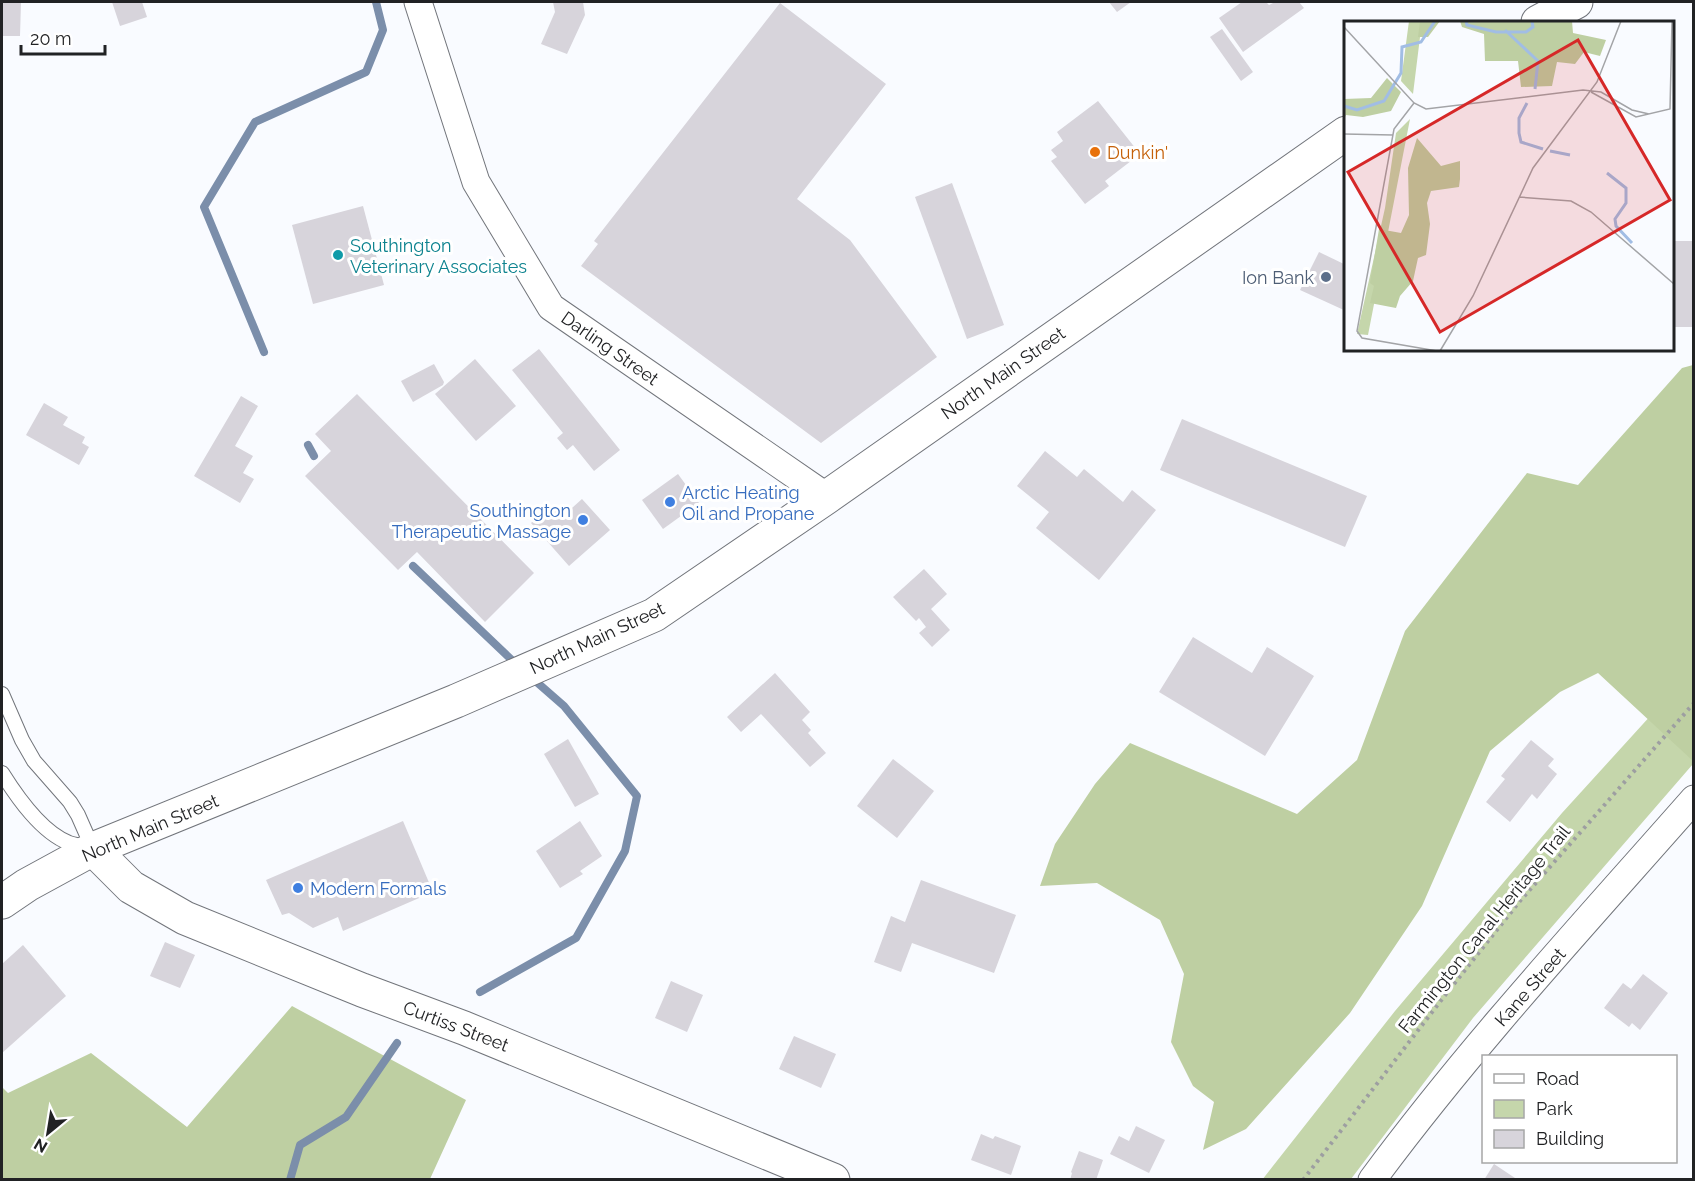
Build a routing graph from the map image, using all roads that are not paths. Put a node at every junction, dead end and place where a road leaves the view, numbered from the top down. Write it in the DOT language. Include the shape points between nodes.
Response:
graph roads {
  1 [pos="418,2"];
  2 [pos="1576,2"];
  3 [pos="1540,21"];
  4 [pos="1344,134"];
  5 [pos="827,496"];
  6 [pos="2,694"];
  7 [pos="2,773"];
  8 [pos="1694,799"];
  9 [pos="93,849"];
  10 [pos="2,902"];
  11 [pos="833,1179"];
  12 [pos="1372,1179"];
  1 -- 5 [label="street, Darling Street" via="476,182 551,307"];
  2 -- 3 [label="main road"];
  4 -- 5 [label="main road, North Main Street"];
  5 -- 9 [label="main road, North Main Street" via="654,615 506,680"];
  6 -- 9 [label="lane" via="34,761 70,802"];
  7 -- 9 [label="lane" via="35,818 51,832 67,842"];
  8 -- 12 [label="street, Kane Street" via="1521,996"];
  9 -- 10 [label="main road, North Main Street"];
  9 -- 11 [label="main road, Curtiss Street" via="130,887 185,918"];
}
